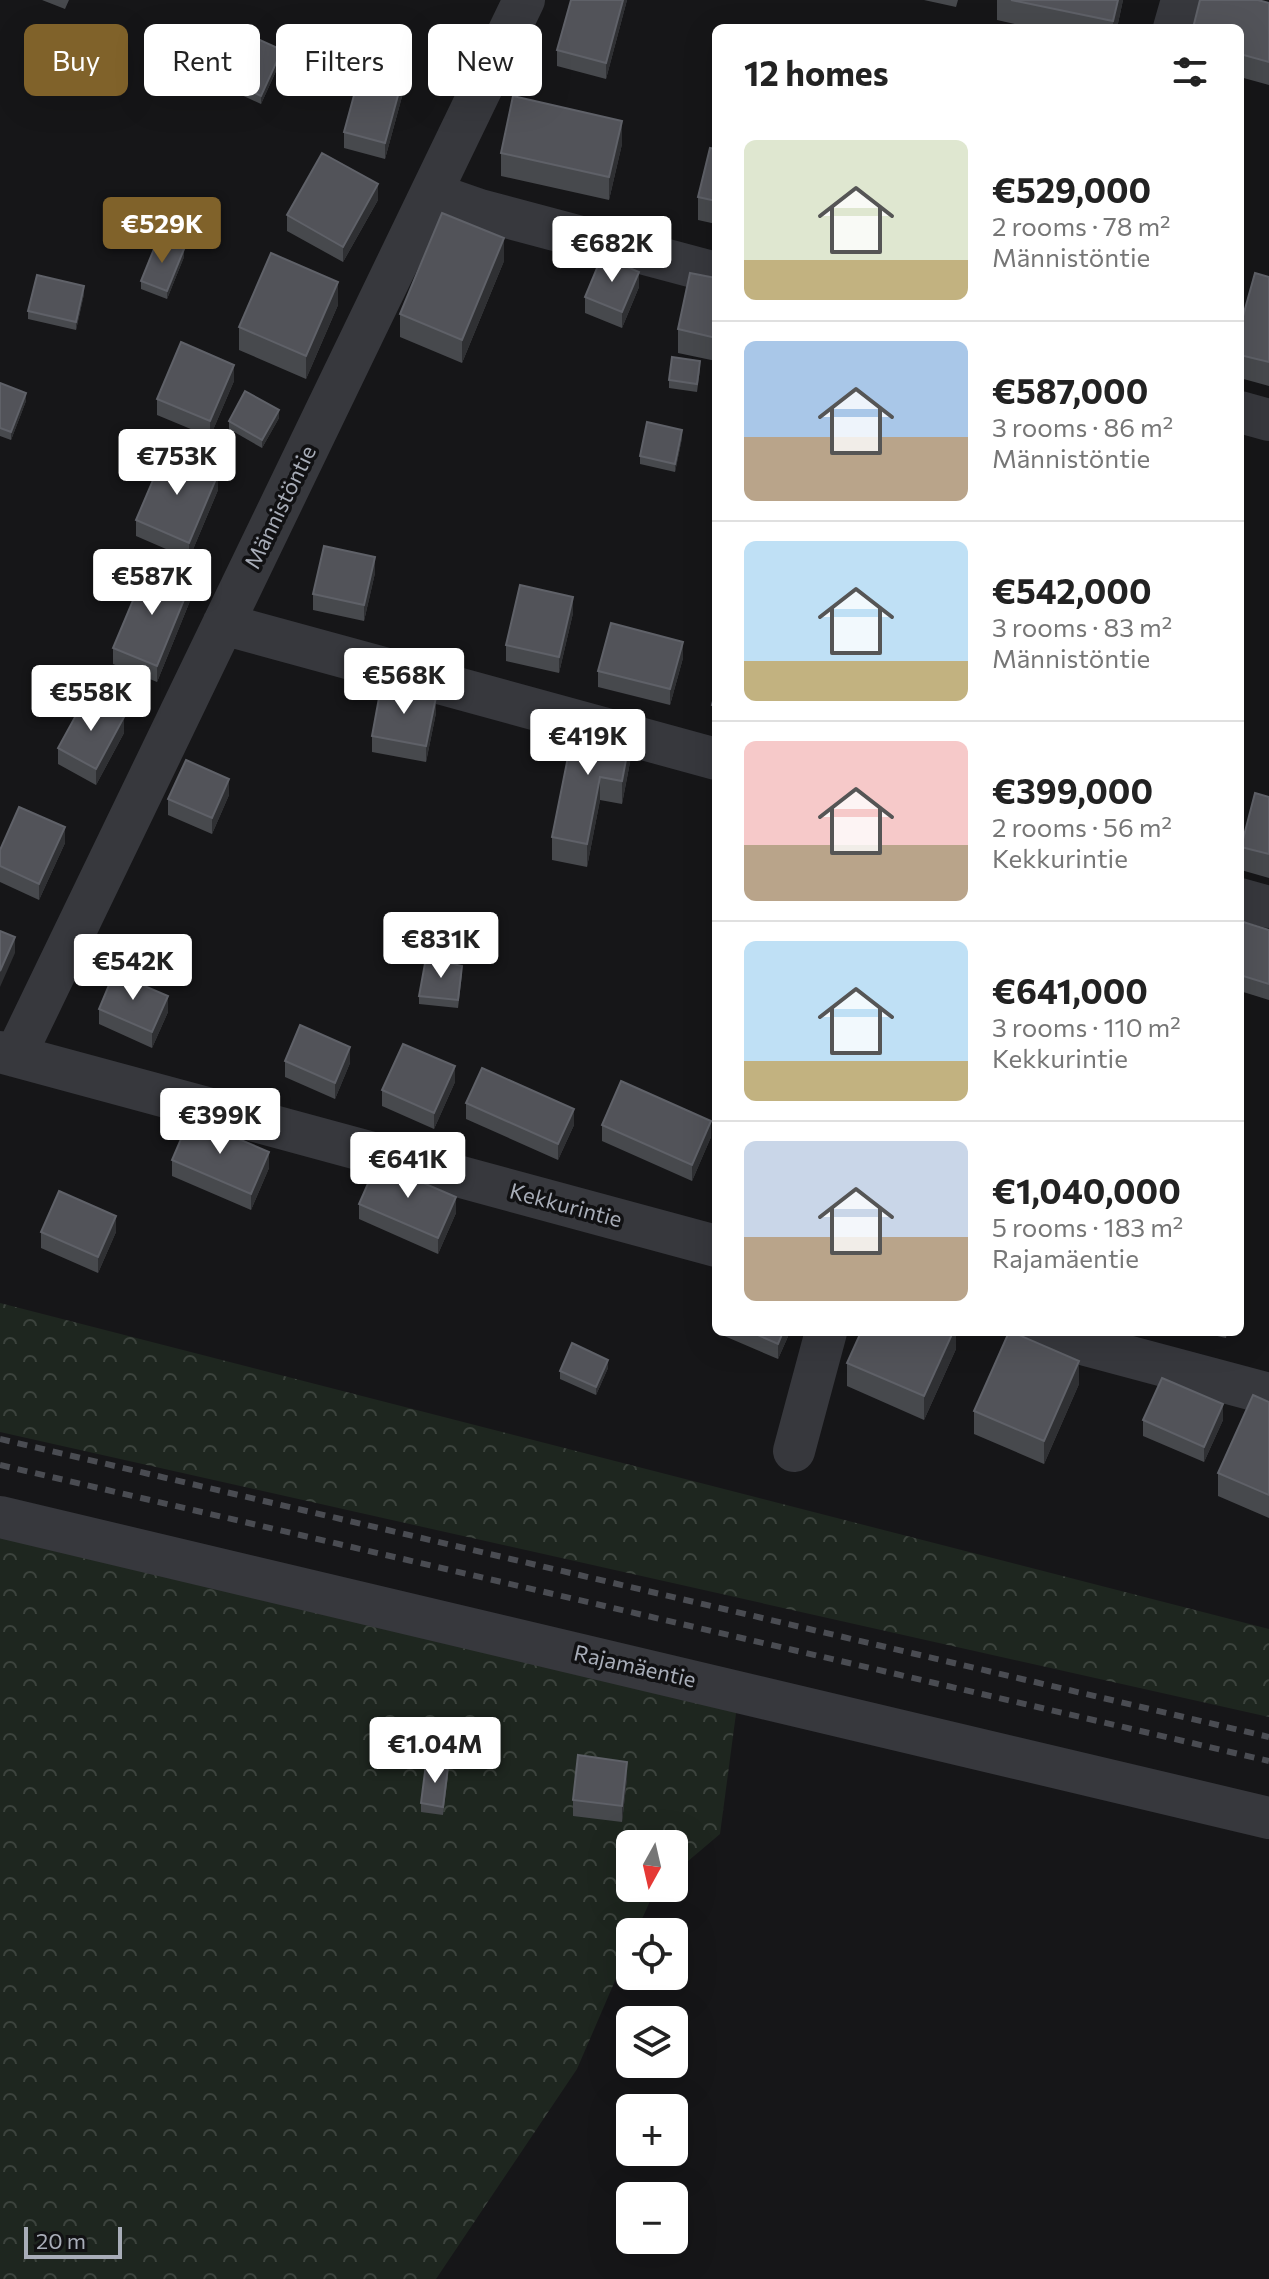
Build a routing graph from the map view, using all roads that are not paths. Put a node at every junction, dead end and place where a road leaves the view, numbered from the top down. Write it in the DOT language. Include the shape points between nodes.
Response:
graph roads {
  1 [pos="524,0"];
  2 [pos="1182,0"];
  3 [pos="1175,24"];
  4 [pos="431,193"];
  5 [pos="712,272"];
  6 [pos="1244,413"];
  7 [pos="1269,420"];
  8 [pos="223,624"];
  9 [pos="712,758"];
  10 [pos="1244,900"];
  11 [pos="1269,907"];
  12 [pos="7,1054"];
  13 [pos="712,1245"];
  14 [pos="825,1336"];
  15 [pos="1052,1336"];
  16 [pos="1269,1394"];
  17 [pos="794,1451"];
  18 [pos="0,1517"];
  19 [pos="1269,1818"];
  1 -- 4 [label="street, Männistöntie"];
  2 -- 3 [label="street"];
  4 -- 5 [label="street"];
  4 -- 8 [label="street, Männistöntie"];
  6 -- 7 [label="street"];
  8 -- 9 [label="street"];
  8 -- 12 [label="street, Männistöntie"];
  10 -- 11 [label="street"];
  12 -- 13 [label="street, Kekkurintie"];
  14 -- 17 [label="street"];
  15 -- 16 [label="street"];
  18 -- 19 [label="street, Rajamäentie"];
}
